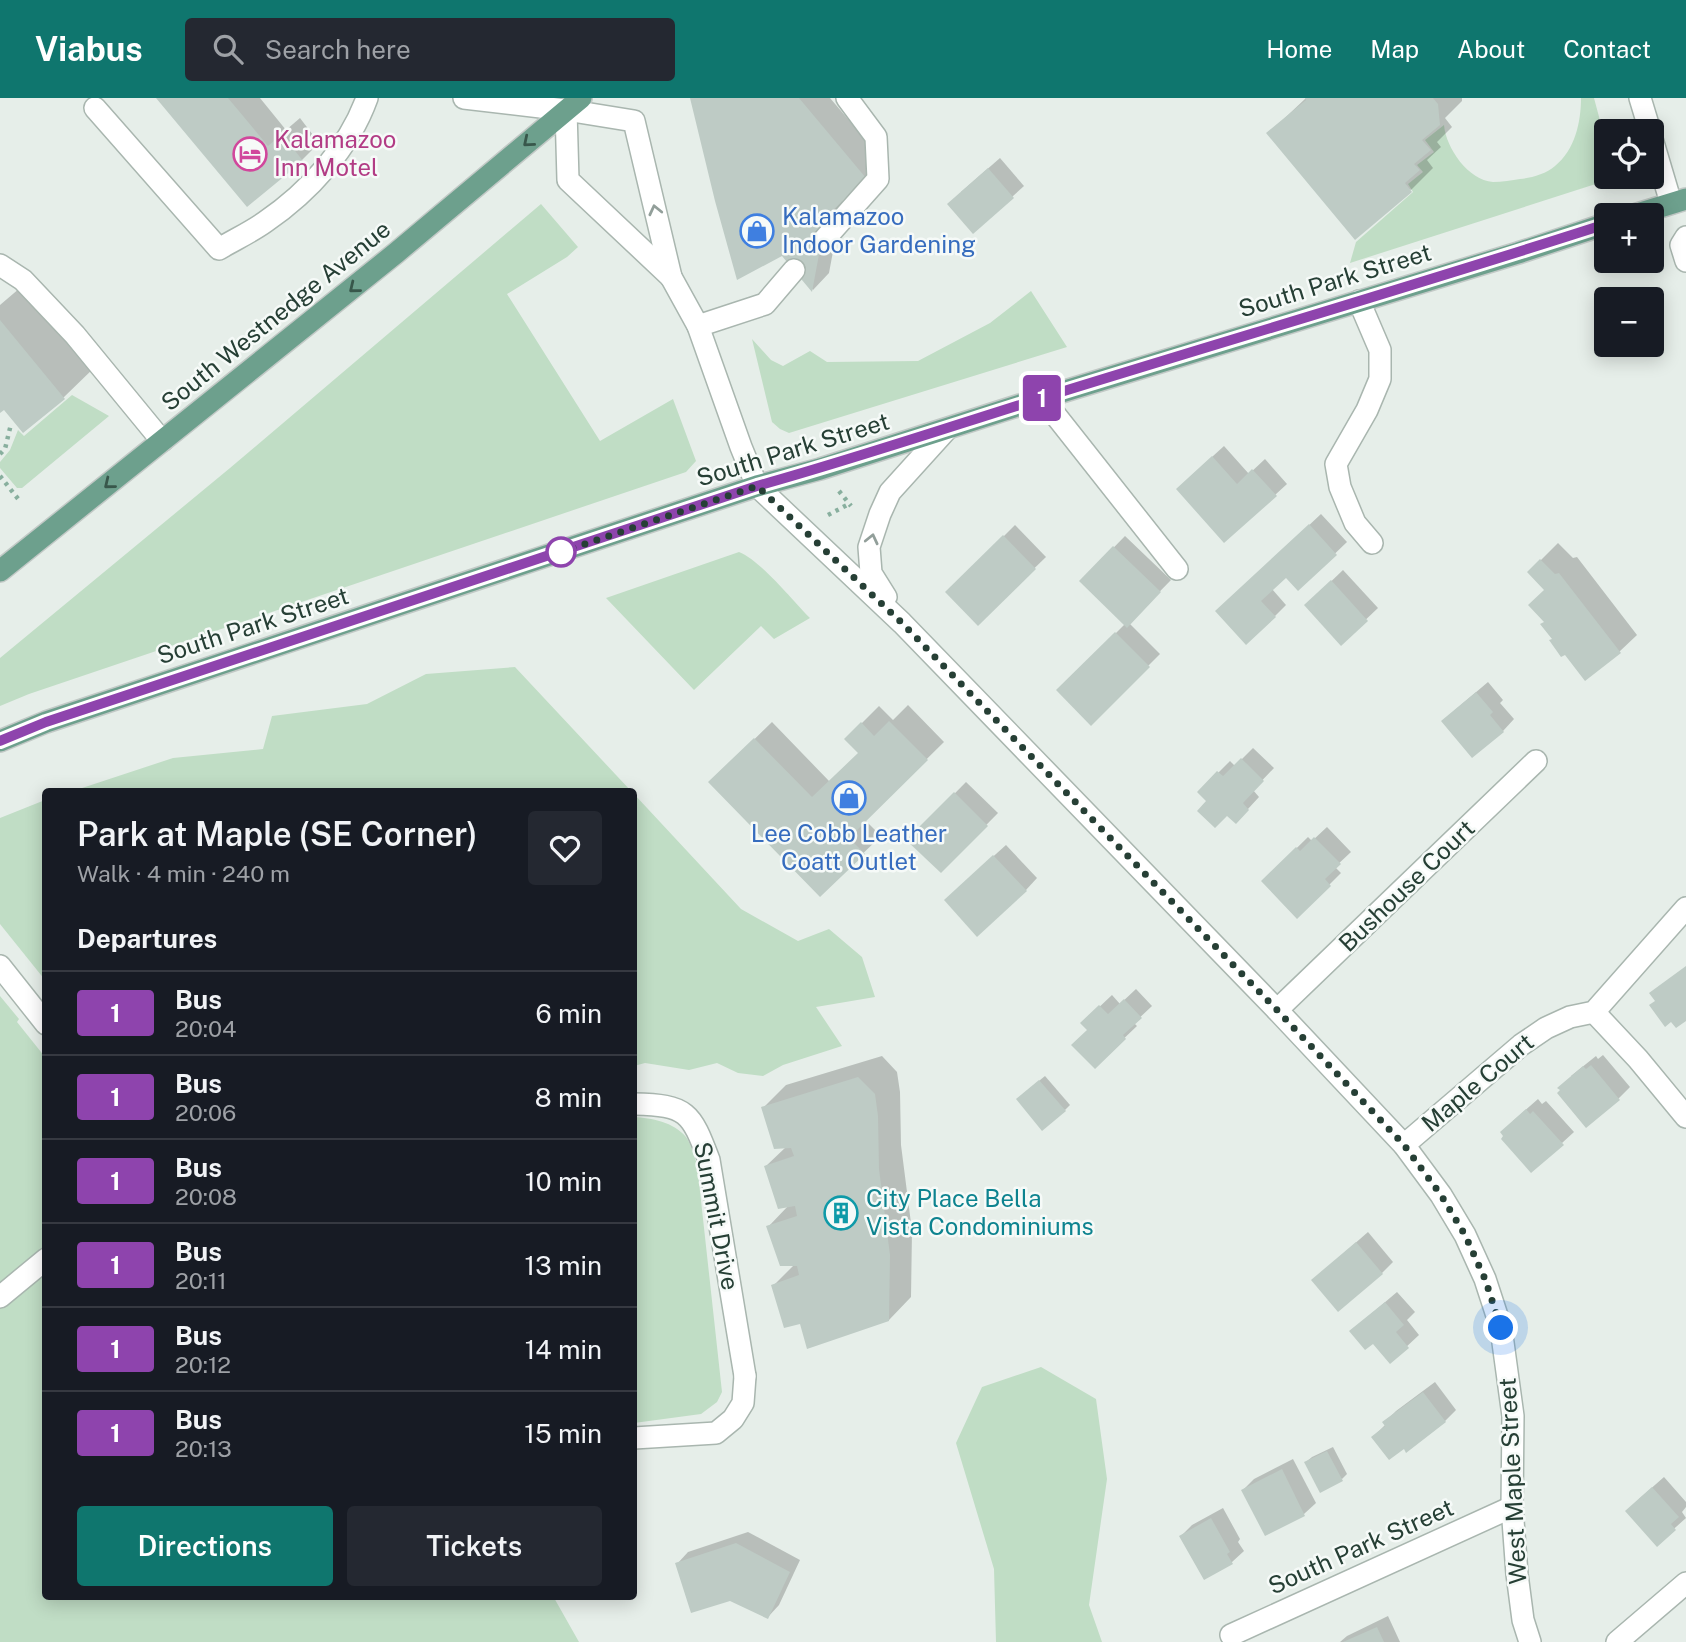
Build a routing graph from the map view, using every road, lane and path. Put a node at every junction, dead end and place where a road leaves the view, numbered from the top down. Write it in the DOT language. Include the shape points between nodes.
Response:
graph roads {
  1 [pos="367,98"];
  2 [pos="464,98"];
  3 [pos="848,98"];
  4 [pos="1640,98"];
  5 [pos="573,104"];
  6 [pos="95,108"];
  7 [pos="1646,119"];
  8 [pos="1664,168"];
  9 [pos="1678,201"];
  10 [pos="1594,228"];
  11 [pos="1686,237"];
  12 [pos="822,242"];
  13 [pos="1686,261"];
  14 [pos="0,265"];
  15 [pos="794,270"];
  16 [pos="671,276"];
  17 [pos="1359,301"];
  18 [pos="698,326"];
  19 [pos="1042,398"];
  20 [pos="11,425"];
  21 [pos="947,429"];
  22 [pos="162,441"];
  23 [pos="0,454"];
  24 [pos="0,476"];
  25 [pos="757,486"];
  26 [pos="837,489"];
  27 [pos="19,500"];
  28 [pos="849,504"];
  29 [pos="855,508"];
  30 [pos="827,516"];
  31 [pos="1372,543"];
  32 [pos="1177,569"];
  33 [pos="0,571"];
  34 [pos="902,623"];
  35 [pos="0,741"];
  36 [pos="1536,761"];
  37 [pos="1686,908"];
  38 [pos="0,966"];
  39 [pos="1277,1010"];
  40 [pos="1594,1012"];
  41 [pos="42,1019"];
  42 [pos="637,1104"];
  43 [pos="1686,1117"];
  44 [pos="1404,1145"];
  45 [pos="42,1262"];
  46 [pos="0,1297"];
  47 [pos="637,1438"];
  48 [pos="1512,1507"];
  49 [pos="1686,1583"];
  50 [pos="1231,1635"];
  51 [pos="1530,1642"];
  52 [pos="1617,1642"];
  1 -- 6 [label="street" via="339,150 306,189 265,222 219,249"];
  2 -- 5 [label="street"];
  3 -- 12 [label="street" via="876,137 878,179"];
  4 -- 7 [label="street"];
  5 -- 16 [label="street, West Maple Street" via="568,180"];
  16 -- 5 [label="street, West Maple Street, one-way" via="634,121"];
  5 -- 22 [label="main road, South Westnedge Avenue, one-way"];
  8 -- 9 [label="street"];
  10 -- 17 [label="main road, South Park Street"];
  11 -- 13 [label="street" via="1681,245"];
  14 -- 22 [label="street" via="23,280 75,335"];
  15 -- 18 [label="street" via="765,304"];
  16 -- 18 [label="street, West Maple Street"];
  17 -- 19 [label="main road, South Park Street"];
  17 -- 31 [label="street" via="1380,351 1380,379 1336,464 1355,523"];
  18 -- 25 [label="street, West Maple Street"];
  19 -- 21 [label="main road, South Park Street"];
  19 -- 32 [label="street"];
  20 -- 23 [label="path"];
  21 -- 25 [label="main road, South Park Street"];
  34 -- 21 [label="street, West Maple Street, one-way" via="871,573 869,547 890,492"];
  22 -- 33 [label="main road, South Westnedge Avenue, one-way"];
  24 -- 27 [label="path"];
  25 -- 34 [label="street, West Maple Street"];
  25 -- 35 [label="main road, South Park Street"];
  26 -- 28 [label="path"];
  28 -- 29 [label="path"];
  28 -- 30 [label="path"];
  34 -- 39 [label="street, West Maple Street"];
  36 -- 39 [label="street, Bushouse Court"];
  37 -- 40 [label="street"];
  38 -- 41 [label="street"];
  39 -- 44 [label="street, West Maple Street"];
  40 -- 43 [label="street"];
  40 -- 44 [label="street, Maple Court" via="1570,1017 1521,1045"];
  42 -- 47 [label="street, Summit Drive" via="685,1112 698,1129 709,1160 745,1376 743,1403 716,1433"];
  44 -- 48 [label="street, West Maple Street" via="1465,1235 1501,1328 1513,1416"];
  45 -- 46 [label="street"];
  48 -- 50 [label="street, South Park Street"];
  48 -- 51 [label="street, West Maple Street" via="1523,1620"];
  49 -- 52 [label="street"];
}
